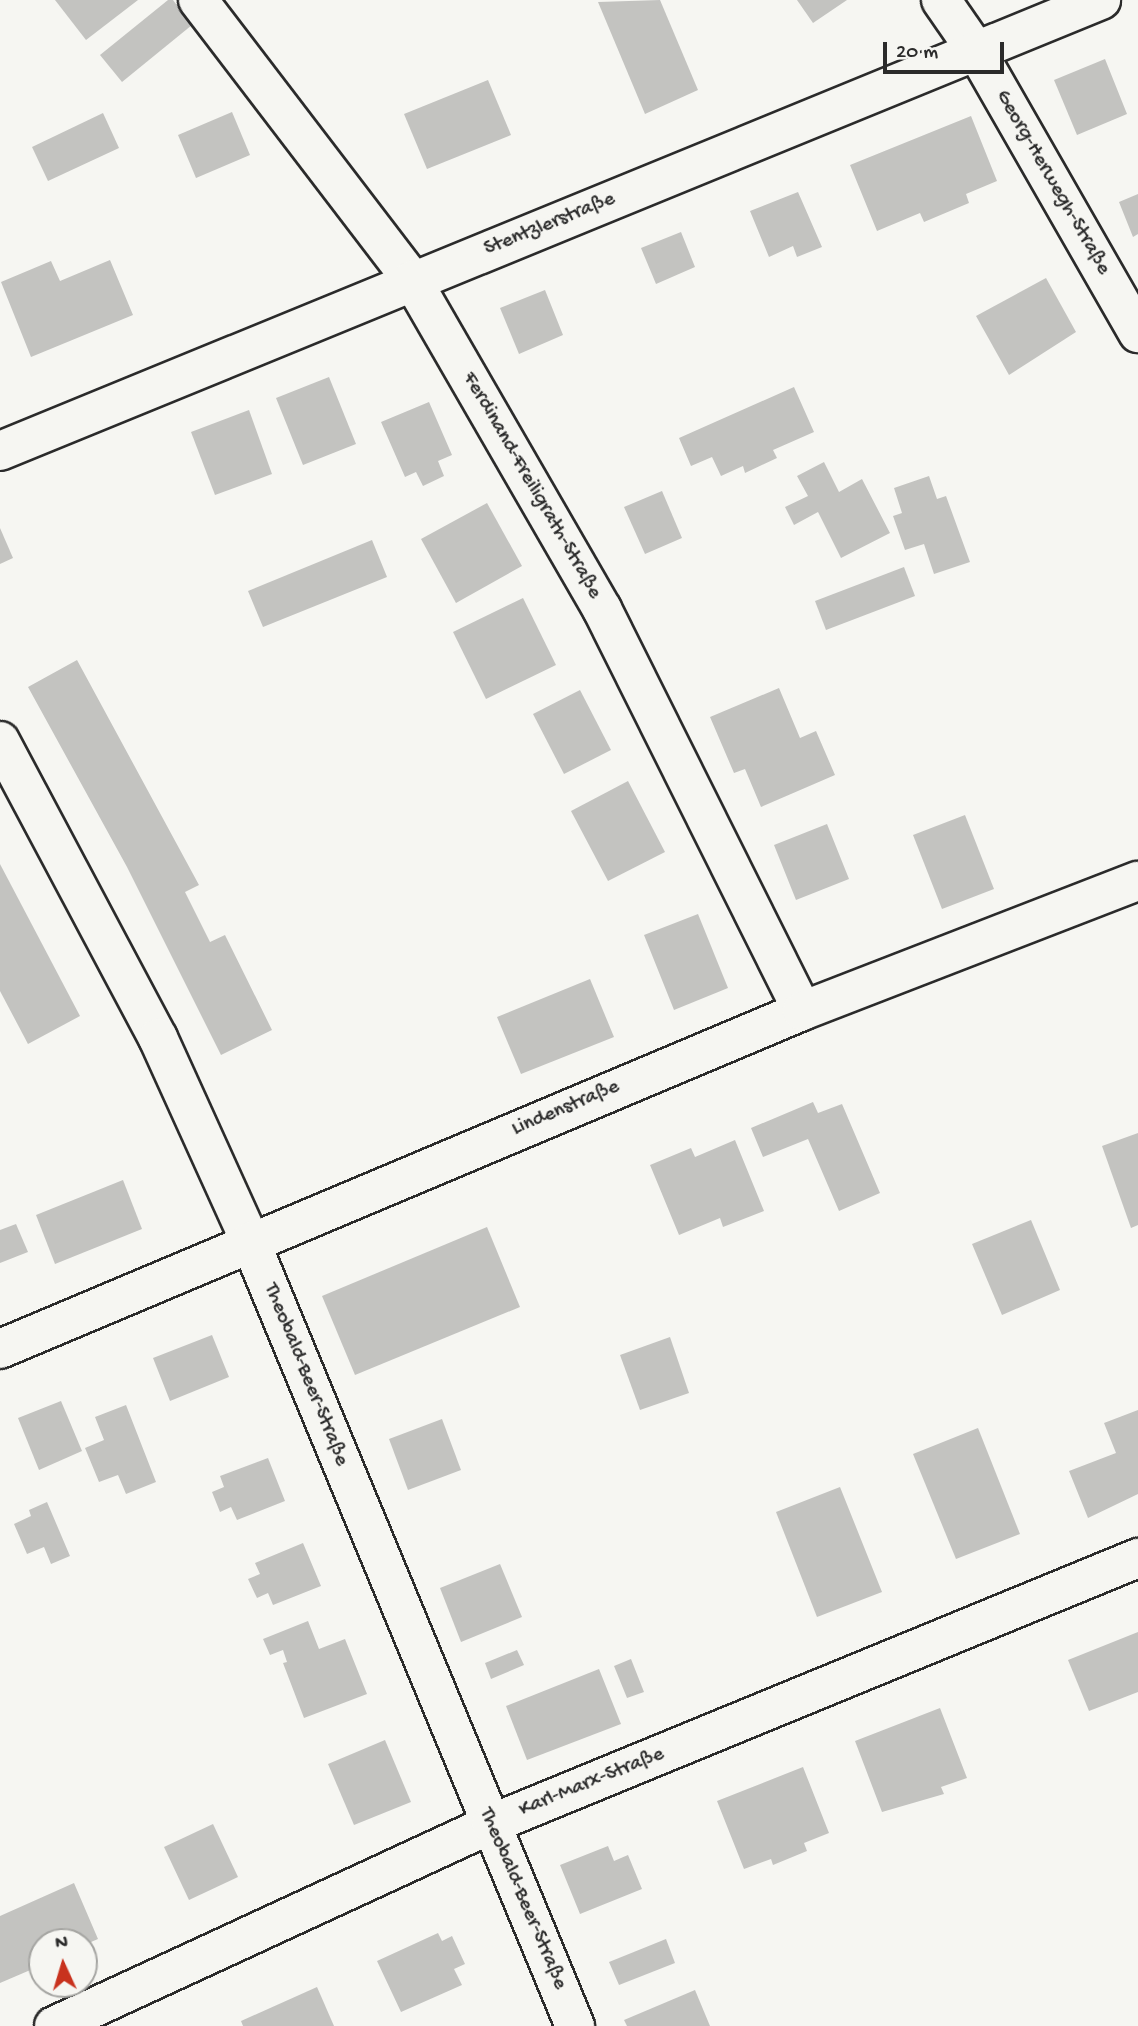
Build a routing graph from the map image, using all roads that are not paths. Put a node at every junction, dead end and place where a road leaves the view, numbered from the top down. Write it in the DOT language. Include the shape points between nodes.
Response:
graph roads {
  1 [pos="198,0"];
  2 [pos="941,0"];
  3 [pos="1101,0"];
  4 [pos="977,52"];
  5 [pos="412,280"];
  6 [pos="1138,332"];
  7 [pos="0,450"];
  8 [pos="0,741"];
  9 [pos="1138,881"];
  10 [pos="802,1011"];
  11 [pos="250,1241"];
  12 [pos="0,1349"];
  13 [pos="1138,1558"];
  14 [pos="491,1824"];
  15 [pos="54,2026"];
  16 [pos="575,2026"];
  1 -- 5 [label="street, Ferdinand-Freiligrath-Straße"];
  2 -- 4 [label="street, Georg-Herwegh-Straße"];
  3 -- 4 [label="street, Stentzlerstraße"];
  4 -- 5 [label="street, Stentzlerstraße"];
  4 -- 6 [label="street, Georg-Herwegh-Straße"];
  5 -- 7 [label="street, Stentzlerstraße"];
  5 -- 10 [label="street, Ferdinand-Freiligrath-Straße" via="602,609"];
  8 -- 11 [label="street, Theobald-Beer-Straße" via="158,1038"];
  9 -- 10 [label="street, Lindenstraße"];
  10 -- 11 [label="street, Lindenstraße"];
  11 -- 12 [label="street, Lindenstraße"];
  11 -- 14 [label="street, Theobald-Beer-Straße"];
  13 -- 14 [label="street, Karl-Marx-Straße"];
  14 -- 15 [label="street, Karl-Marx-Straße"];
  14 -- 16 [label="street, Theobald-Beer-Straße"];
}
